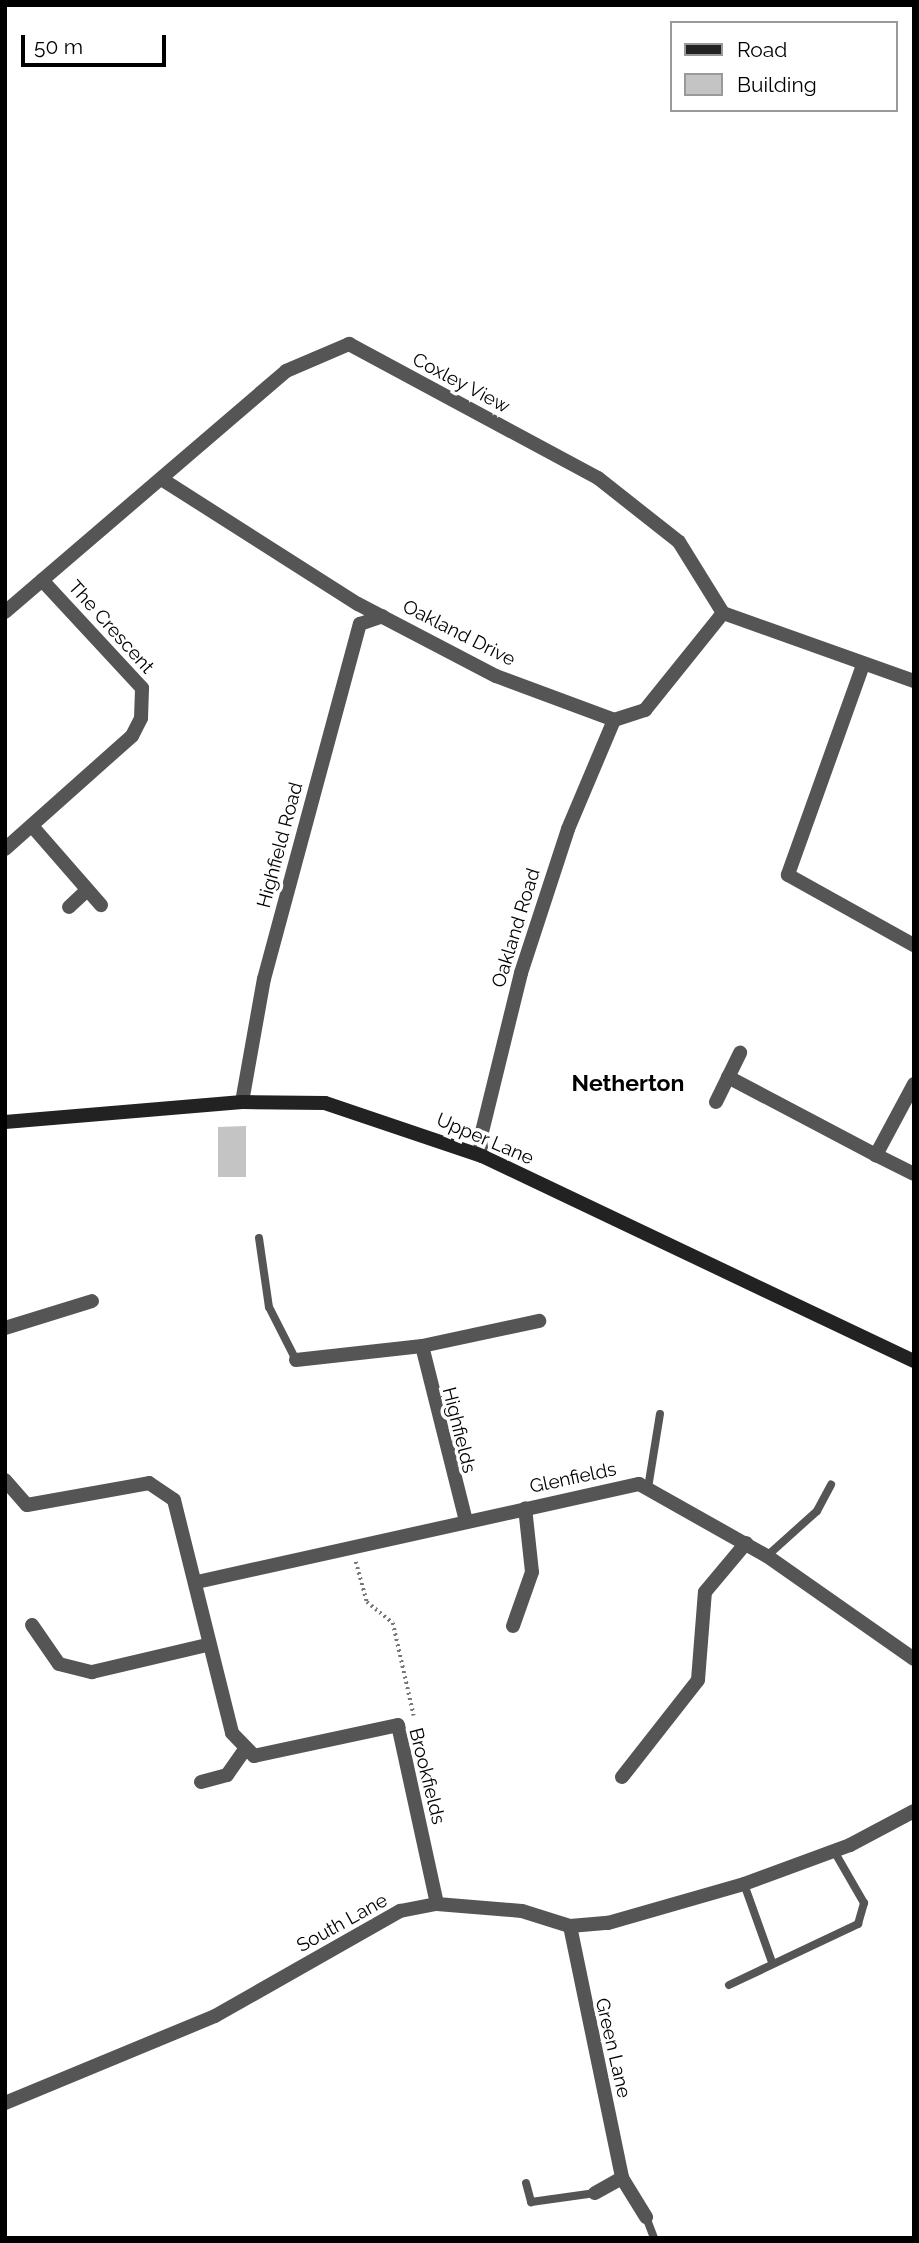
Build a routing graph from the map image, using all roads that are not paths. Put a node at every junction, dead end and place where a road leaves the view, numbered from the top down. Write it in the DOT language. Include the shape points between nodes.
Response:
graph roads {
  1 [pos="163,480"];
  2 [pos="42,580"];
  3 [pos="5,612"];
  4 [pos="723,613"];
  5 [pos="383,616"];
  6 [pos="863,665"];
  7 [pos="914,681"];
  8 [pos="614,720"];
  9 [pos="32,826"];
  10 [pos="5,849"];
  11 [pos="88,890"];
  12 [pos="101,905"];
  13 [pos="69,907"];
  14 [pos="914,945"];
  15 [pos="740,1053"];
  16 [pos="729,1077"];
  17 [pos="914,1084"];
  18 [pos="243,1102"];
  19 [pos="716,1102"];
  20 [pos="5,1122"];
  21 [pos="876,1155"];
  22 [pos="482,1156"];
  23 [pos="914,1174"];
  24 [pos="260,1238"];
  25 [pos="92,1301"];
  26 [pos="540,1321"];
  27 [pos="5,1328"];
  28 [pos="422,1346"];
  29 [pos="296,1360"];
  30 [pos="914,1361"];
  31 [pos="660,1414"];
  32 [pos="5,1480"];
  33 [pos="831,1485"];
  34 [pos="648,1488"];
  35 [pos="525,1508"];
  36 [pos="466,1521"];
  37 [pos="747,1543"];
  38 [pos="767,1556"];
  39 [pos="197,1583"];
  40 [pos="32,1625"];
  41 [pos="513,1626"];
  42 [pos="208,1645"];
  43 [pos="912,1654"];
  44 [pos="246,1748"];
  45 [pos="622,1777"];
  46 [pos="201,1782"];
  47 [pos="914,1811"];
  48 [pos="834,1851"];
  49 [pos="744,1884"];
  50 [pos="437,1904"];
  51 [pos="570,1926"];
  52 [pos="772,1962"];
  53 [pos="729,1985"];
  54 [pos="5,2103"];
  55 [pos="622,2178"];
  56 [pos="527,2183"];
  57 [pos="594,2193"];
  58 [pos="646,2217"];
  59 [pos="654,2238"];
  1 -- 2 [label="street, Coxley View"];
  1 -- 4 [label="street, Coxley View" via="286,371 349,344 598,478 678,542"];
  1 -- 5 [label="street, Oakland Drive"];
  2 -- 3 [label="street, Coxley View"];
  2 -- 9 [label="street, The Crescent" via="142,688 141,718 132,736"];
  4 -- 6 [label="street"];
  4 -- 8 [label="street" via="645,710"];
  5 -- 8 [label="street, Oakland Drive" via="496,676"];
  5 -- 18 [label="street, Highfield Road" via="360,624 264,979"];
  6 -- 7 [label="street"];
  6 -- 14 [label="street" via="788,875"];
  8 -- 22 [label="street, Oakland Road" via="568,829 521,973 480,1140"];
  9 -- 10 [label="street, The Crescent"];
  9 -- 11 [label="street"];
  11 -- 12 [label="street"];
  11 -- 13 [label="street"];
  15 -- 16 [label="street"];
  16 -- 19 [label="street"];
  16 -- 21 [label="street"];
  17 -- 21 [label="street"];
  18 -- 20 [label="main road, Upper Lane"];
  18 -- 22 [label="main road, Upper Lane" via="325,1103"];
  21 -- 23 [label="street"];
  22 -- 30 [label="main road, Upper Lane"];
  24 -- 29 [label="lane" via="269,1307"];
  25 -- 27 [label="street"];
  26 -- 28 [label="street"];
  28 -- 29 [label="street"];
  28 -- 36 [label="street, Highfields"];
  31 -- 34 [label="lane"];
  32 -- 39 [label="street" via="27,1505 149,1483 174,1500"];
  33 -- 38 [label="lane" via="817,1511"];
  34 -- 35 [label="street, Glenfields" via="639,1484"];
  34 -- 37 [label="street"];
  35 -- 36 [label="street, Glenfields"];
  35 -- 41 [label="street" via="532,1572"];
  36 -- 39 [label="street, Glenfields"];
  37 -- 38 [label="street"];
  37 -- 45 [label="street" via="705,1592 698,1680"];
  38 -- 43 [label="street"];
  39 -- 42 [label="street"];
  40 -- 42 [label="street" via="59,1664 92,1672"];
  42 -- 44 [label="street" via="232,1733"];
  44 -- 46 [label="street" via="227,1775"];
  44 -- 50 [label="street, Brookfields" via="254,1755 398,1725"];
  47 -- 48 [label="street, South Lane"];
  48 -- 49 [label="street, South Lane"];
  48 -- 52 [label="lane" via="864,1903 858,1924"];
  49 -- 51 [label="street, South Lane" via="641,1915"];
  49 -- 52 [label="lane"];
  50 -- 51 [label="street, South Lane" via="522,1911"];
  50 -- 54 [label="street, South Lane" via="400,1911 215,2016"];
  51 -- 55 [label="street, Green Lane"];
  52 -- 53 [label="lane"];
  55 -- 57 [label="street"];
  55 -- 58 [label="street, Green Lane"];
  56 -- 57 [label="lane" via="531,2202"];
  58 -- 59 [label="lane, Green Lane"];
}
